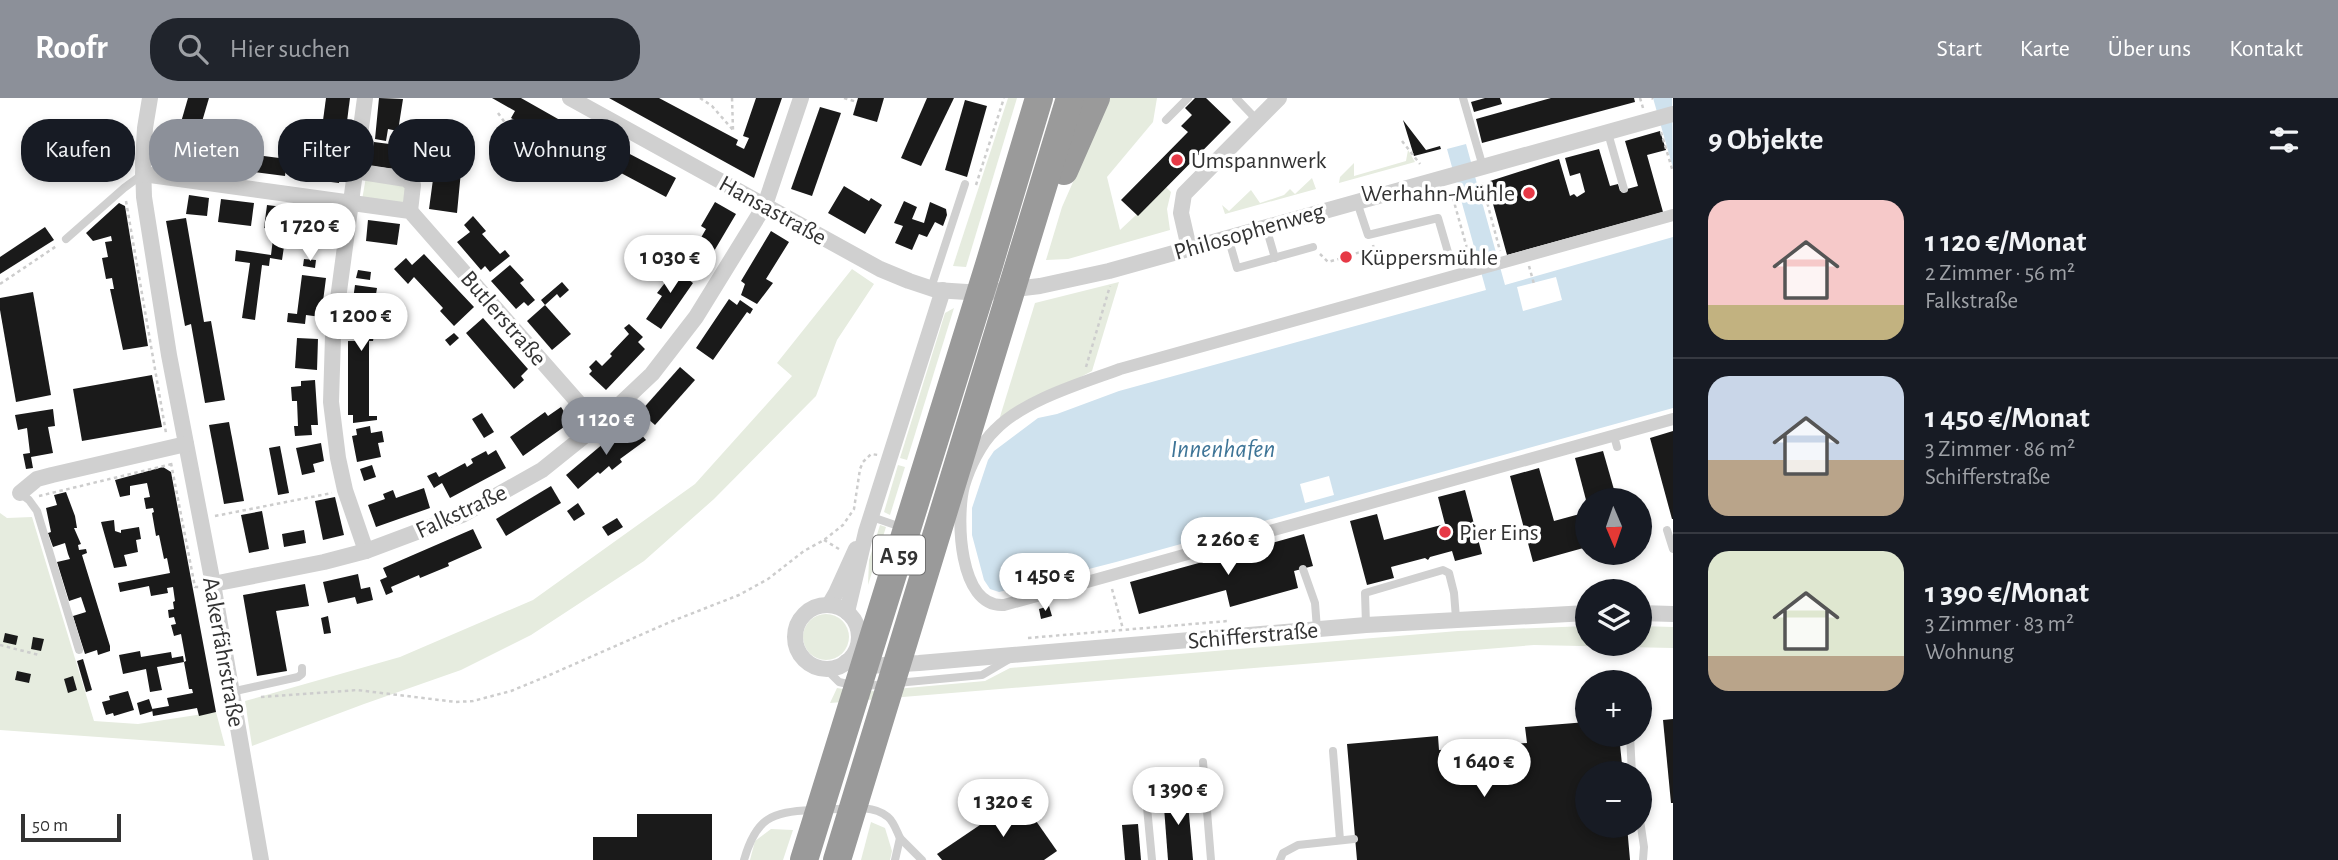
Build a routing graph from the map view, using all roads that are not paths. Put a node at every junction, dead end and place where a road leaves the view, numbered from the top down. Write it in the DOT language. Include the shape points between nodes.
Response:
graph roads {
  1 [pos="150,98"];
  2 [pos="365,98"];
  3 [pos="570,98"];
  4 [pos="801,98"];
  5 [pos="1039,98"];
  6 [pos="1070,98"];
  7 [pos="1096,98"];
  8 [pos="1188,98"];
  9 [pos="1236,98"];
  10 [pos="1279,98"];
  11 [pos="1463,98"];
  12 [pos="362,119"];
  13 [pos="1664,119"];
  14 [pos="1166,120"];
  15 [pos="1257,120"];
  16 [pos="1608,133"];
  17 [pos="1480,170"];
  18 [pos="142,174"];
  19 [pos="374,174"];
  20 [pos="354,182"];
  21 [pos="965,184"];
  22 [pos="1624,189"];
  23 [pos="1357,201"];
  24 [pos="351,203"];
  25 [pos="765,205"];
  26 [pos="410,211"];
  27 [pos="1673,215"];
  28 [pos="1265,227"];
  29 [pos="1228,237"];
  30 [pos="66,239"];
  31 [pos="1313,247"];
  32 [pos="1189,248"];
  33 [pos="1275,258"];
  34 [pos="1450,259"];
  35 [pos="1003,266"];
  36 [pos="937,289"];
  37 [pos="1673,419"];
  38 [pos="598,425"];
  39 [pos="186,444"];
  40 [pos="25,497"];
  41 [pos="869,524"];
  42 [pos="1668,530"];
  43 [pos="915,543"];
  44 [pos="1673,549"];
  45 [pos="366,551"];
  46 [pos="918,555"];
  47 [pos="1303,569"];
  48 [pos="213,584"];
  49 [pos="829,605"];
  50 [pos="847,612"];
  51 [pos="1575,613"];
  52 [pos="1652,613"];
  53 [pos="1673,614"];
  54 [pos="1456,618"];
  55 [pos="917,625"];
  56 [pos="1366,625"];
  57 [pos="1317,629"];
  58 [pos="858,645"];
  59 [pos="79,650"];
  60 [pos="1014,656"];
  61 [pos="846,662"];
  62 [pos="919,663"];
  63 [pos="302,668"];
  64 [pos="826,669"];
  65 [pos="231,692"];
  66 [pos="1334,751"];
  67 [pos="1203,762"];
  68 [pos="1179,784"];
  69 [pos="900,838"];
  70 [pos="1643,838"];
  71 [pos="1354,839"];
  72 [pos="1340,840"];
  73 [pos="840,851"];
  74 [pos="806,852"];
  75 [pos="261,860"];
  76 [pos="744,860"];
  77 [pos="895,860"];
  78 [pos="922,860"];
  79 [pos="1152,860"];
  80 [pos="1211,860"];
  81 [pos="1280,860"];
  82 [pos="1643,860"];
  1 -- 18 [label="street, Aakerfährstraße"];
  2 -- 12 [label="street"];
  3 -- 25 [label="street, Hansastraße"];
  4 -- 25 [label="street, Falkstraße"];
  5 -- 35 [label="highway, A 59"];
  6 -- 35 [label="highway, A 59"];
  7 -- 35 [label="highway" via="1057,187"];
  8 -- 14 [label="lane"];
  9 -- 15 [label="lane"];
  10 -- 15 [label="street"];
  11 -- 17 [label="lane" via="1469,108"];
  13 -- 16 [label="street, Philosophenweg"];
  15 -- 32 [label="street" via="1184,194 1181,212"];
  16 -- 17 [label="street, Philosophenweg"];
  16 -- 22 [label="lane"];
  17 -- 23 [label="street, Philosophenweg"];
  18 -- 24 [label="street"];
  18 -- 30 [label="lane"];
  18 -- 39 [label="street, Aakerfährstraße"];
  19 -- 26 [label="street" via="406,178 413,185"];
  20 -- 24 [label="street"];
  21 -- 36 [label="lane"];
  23 -- 28 [label="street, Philosophenweg"];
  23 -- 34 [label="lane" via="1370,235 1438,218"];
  24 -- 26 [label="street"];
  24 -- 45 [label="street" via="334,336 331,402 345,490"];
  25 -- 36 [label="street, Hansastraße" via="880,269"];
  25 -- 38 [label="street, Falkstraße" via="696,317 652,374"];
  26 -- 38 [label="street, Butlerstraße"];
  27 -- 37 [label="street" via="1120,369 1035,403 993,431 974,463 964,485 960,538 974,587 991,604 1003,605 1615,441"];
  28 -- 29 [label="street, Philosophenweg"];
  28 -- 33 [label="lane"];
  29 -- 32 [label="street, Philosophenweg"];
  29 -- 33 [label="lane" via="1237,268"];
  31 -- 33 [label="lane"];
  32 -- 36 [label="street, Philosophenweg" via="1041,286 994,292"];
  35 -- 73 [label="highway, A 59"];
  35 -- 74 [label="highway, A 59"];
  36 -- 41 [label="street"];
  38 -- 45 [label="street, Falkstraße" via="542,470 462,515"];
  39 -- 40 [label="street" via="37,479"];
  39 -- 48 [label="street, Aakerfährstraße"];
  40 -- 59 [label="lane" via="37,511"];
  41 -- 43 [label="lane" via="913,531"];
  41 -- 49 [label="street"];
  41 -- 50 [label="street"];
  42 -- 44 [label="lane"];
  45 -- 48 [label="street, Falkstraße"];
  46 -- 55 [label="lane" via="925,589"];
  47 -- 57 [label="lane" via="1315,603"];
  48 -- 65 [label="street, Aakerfährstraße"];
  49 -- 50 [label="street"];
  49 -- 64 [label="street" via="801,617 795,640 807,662"];
  50 -- 58 [label="street" via="859,634"];
  51 -- 54 [label="street, Schifferstraße"];
  52 -- 53 [label="street"];
  54 -- 56 [label="street, Schifferstraße"];
  54 -- 56 [label="lane" via="1449,573 1443,570 1365,593"];
  56 -- 57 [label="street, Schifferstraße"];
  57 -- 60 [label="street, Schifferstraße"];
  58 -- 61 [label="street"];
  58 -- 62 [label="street, Schifferstraße" via="879,657"];
  60 -- 62 [label="street, Schifferstraße"];
  60 -- 64 [label="lane" via="982,676 864,686 839,682"];
  61 -- 62 [label="street, Schifferstraße" via="868,666"];
  61 -- 64 [label="street, Schifferstraße"];
  63 -- 65 [label="lane" via="298,677"];
  65 -- 75 [label="street, Aakerfährstraße"];
  66 -- 72 [label="lane"];
  67 -- 80 [label="lane"];
  68 -- 79 [label="lane" via="1145,786"];
  69 -- 76 [label="lane" via="890,818 876,811 784,812 762,823 751,836"];
  69 -- 77 [label="lane"];
  69 -- 78 [label="lane"];
  70 -- 82 [label="lane"];
  71 -- 72 [label="lane"];
  72 -- 81 [label="lane" via="1298,845"];
}
